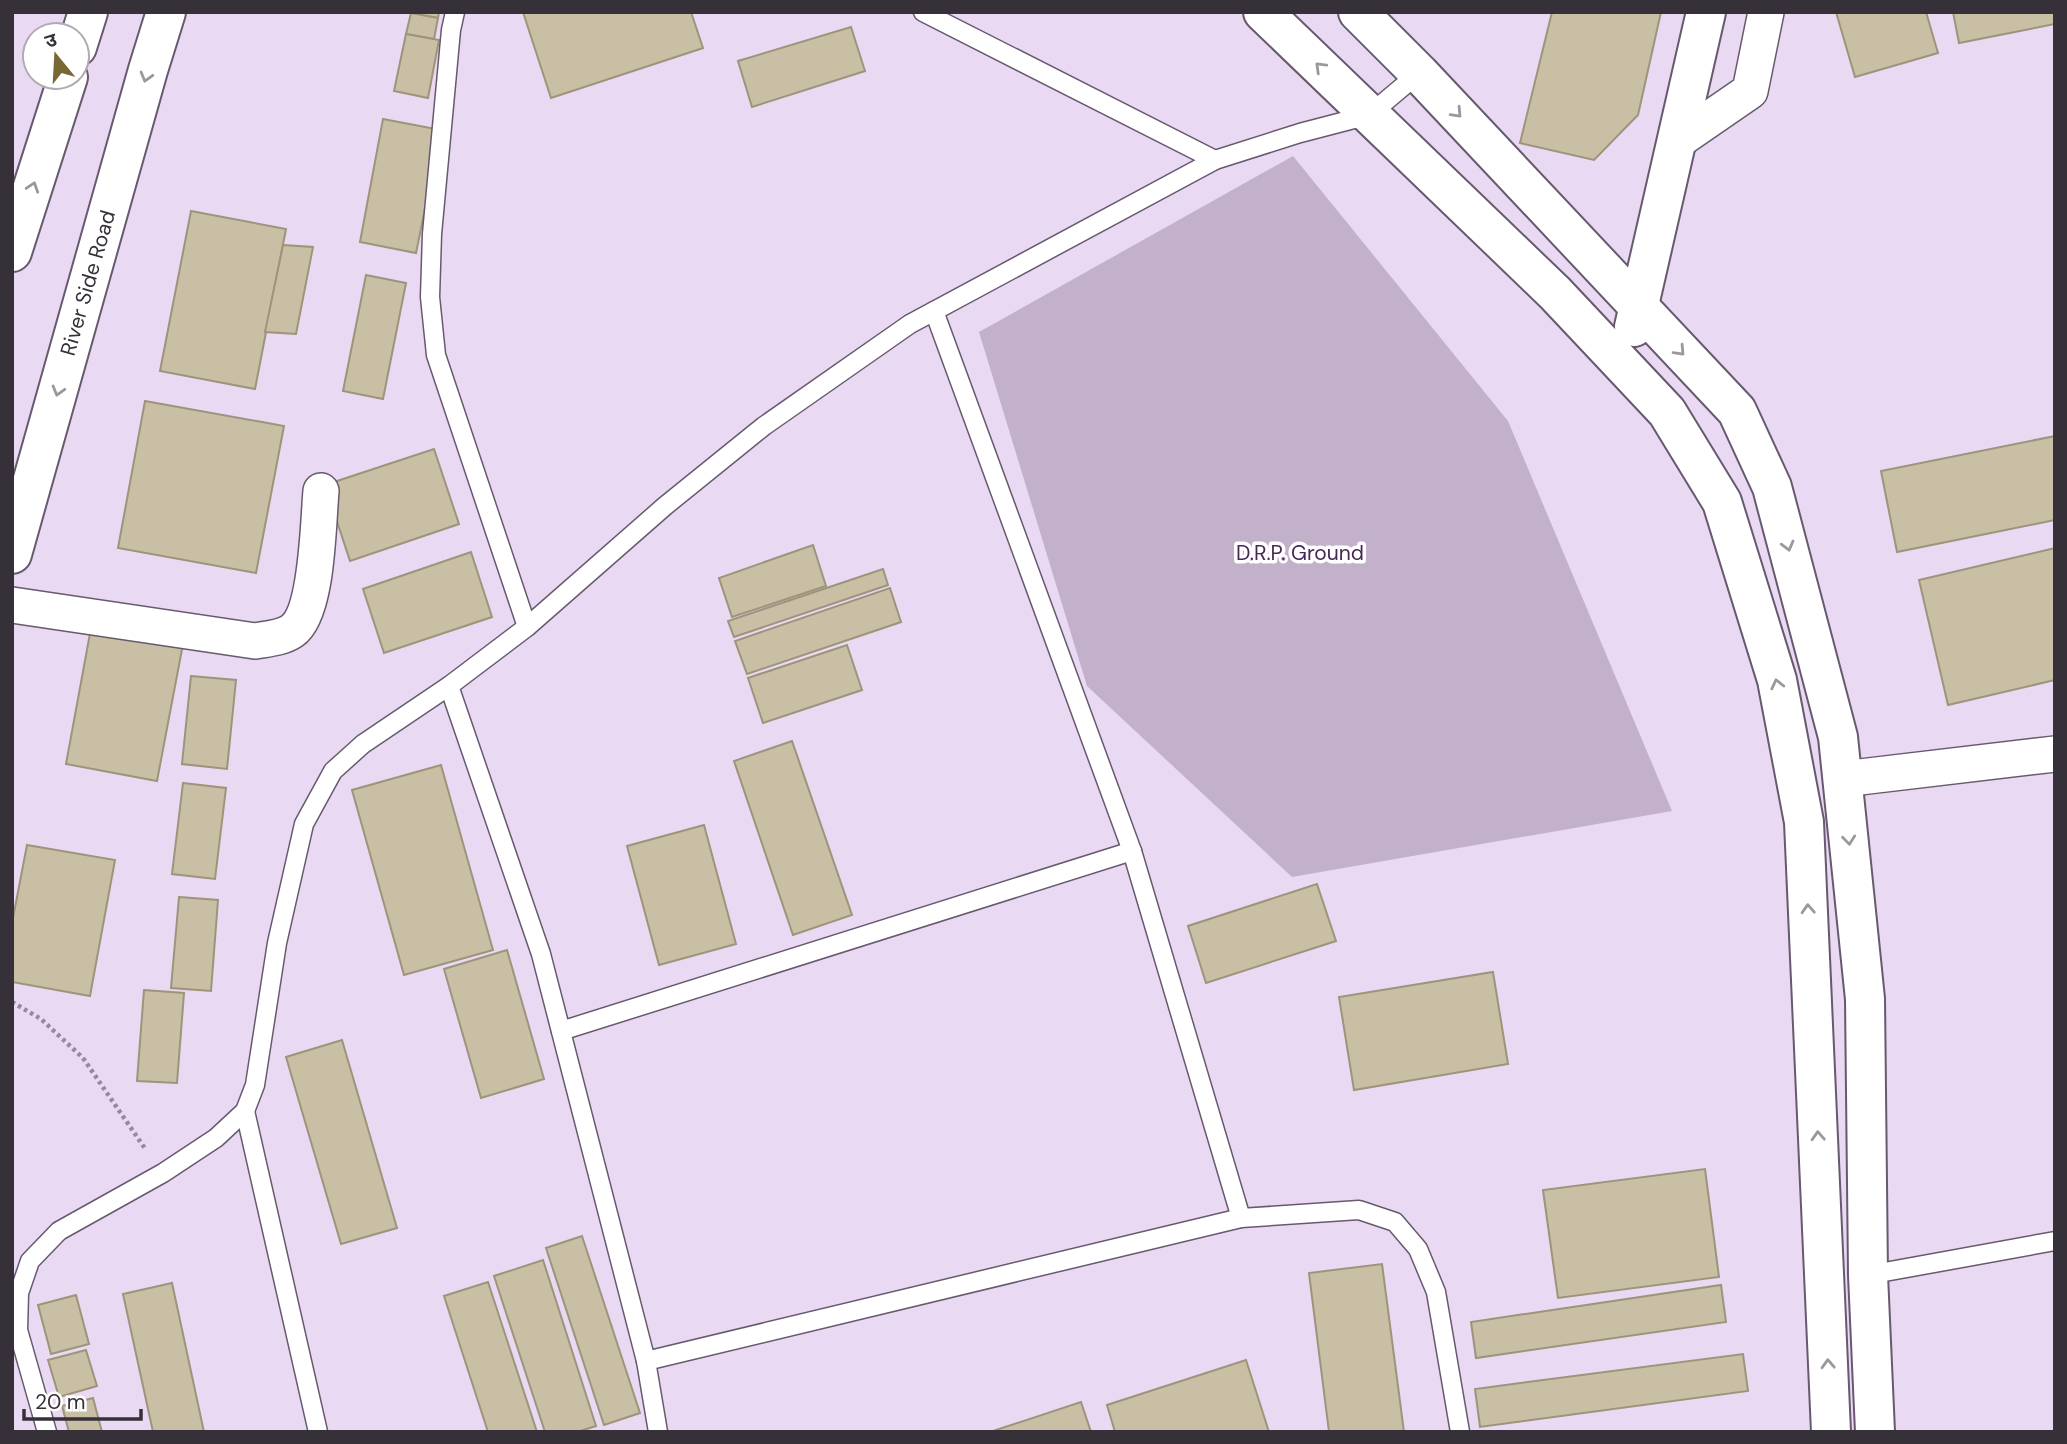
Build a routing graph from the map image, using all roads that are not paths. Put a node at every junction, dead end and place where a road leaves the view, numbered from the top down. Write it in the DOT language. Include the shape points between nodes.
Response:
graph roads {
  1 [pos="166,12"];
  2 [pos="455,12"];
  3 [pos="923,12"];
  4 [pos="1263,12"];
  5 [pos="1358,12"];
  6 [pos="1706,12"];
  7 [pos="1766,12"];
  8 [pos="1419,73"];
  9 [pos="64,91"];
  10 [pos="1369,115"];
  11 [pos="1676,142"];
  12 [pos="1215,160"];
  13 [pos="12,252"];
  14 [pos="1639,307"];
  15 [pos="934,311"];
  16 [pos="1624,367"];
  17 [pos="321,491"];
  18 [pos="12,554"];
  19 [pos="12,605"];
  20 [pos="527,627"];
  21 [pos="449,686"];
  22 [pos="2055,754"];
  23 [pos="1843,779"];
  24 [pos="1132,851"];
  25 [pos="561,1031"];
  26 [pos="245,1111"];
  27 [pos="1241,1218"];
  28 [pos="2055,1241"];
  29 [pos="1868,1275"];
  30 [pos="646,1361"];
  31 [pos="47,1432"];
  32 [pos="318,1432"];
  33 [pos="658,1432"];
  34 [pos="1460,1432"];
  35 [pos="1831,1432"];
  36 [pos="1875,1432"];
  1 -- 18 [label="main road, River Side Road, one-way"];
  2 -- 20 [label="lane" via="432,234 430,298 436,355"];
  3 -- 12 [label="lane"];
  10 -- 4 [label="main road, one-way"];
  5 -- 8 [label="main road"];
  6 -- 11 [label="main road"];
  7 -- 11 [label="street" via="1751,91"];
  8 -- 10 [label="lane"];
  8 -- 14 [label="main road, one-way"];
  13 -- 9 [label="main road, one-way"];
  10 -- 12 [label="lane"];
  10 -- 16 [label="main road" via="1555,293"];
  11 -- 14 [label="main road"];
  12 -- 15 [label="lane"];
  14 -- 16 [label="main road"];
  14 -- 23 [label="main road, one-way" via="1737,411 1772,487 1838,737"];
  15 -- 20 [label="lane" via="764,426"];
  15 -- 24 [label="lane"];
  35 -- 16 [label="main road, one-way" via="1804,822 1779,692 1721,502 1667,412"];
  17 -- 19 [label="street" via="311,599 292,631 274,638 255,641"];
  20 -- 21 [label="lane"];
  21 -- 25 [label="lane" via="541,954"];
  21 -- 26 [label="lane" via="363,744 333,771 304,824 279,932 255,1085"];
  22 -- 23 [label="street"];
  23 -- 29 [label="main road, one-way" via="1865,999"];
  24 -- 25 [label="lane"];
  24 -- 27 [label="lane"];
  25 -- 30 [label="lane"];
  26 -- 31 [label="lane" via="216,1138 163,1173 59,1231 30,1261 19,1293 18,1330"];
  26 -- 32 [label="lane"];
  27 -- 30 [label="lane"];
  27 -- 34 [label="lane" via="1359,1210 1395,1222 1418,1250 1436,1292"];
  28 -- 29 [label="lane"];
  29 -- 36 [label="main road"];
  30 -- 33 [label="lane"];
}
